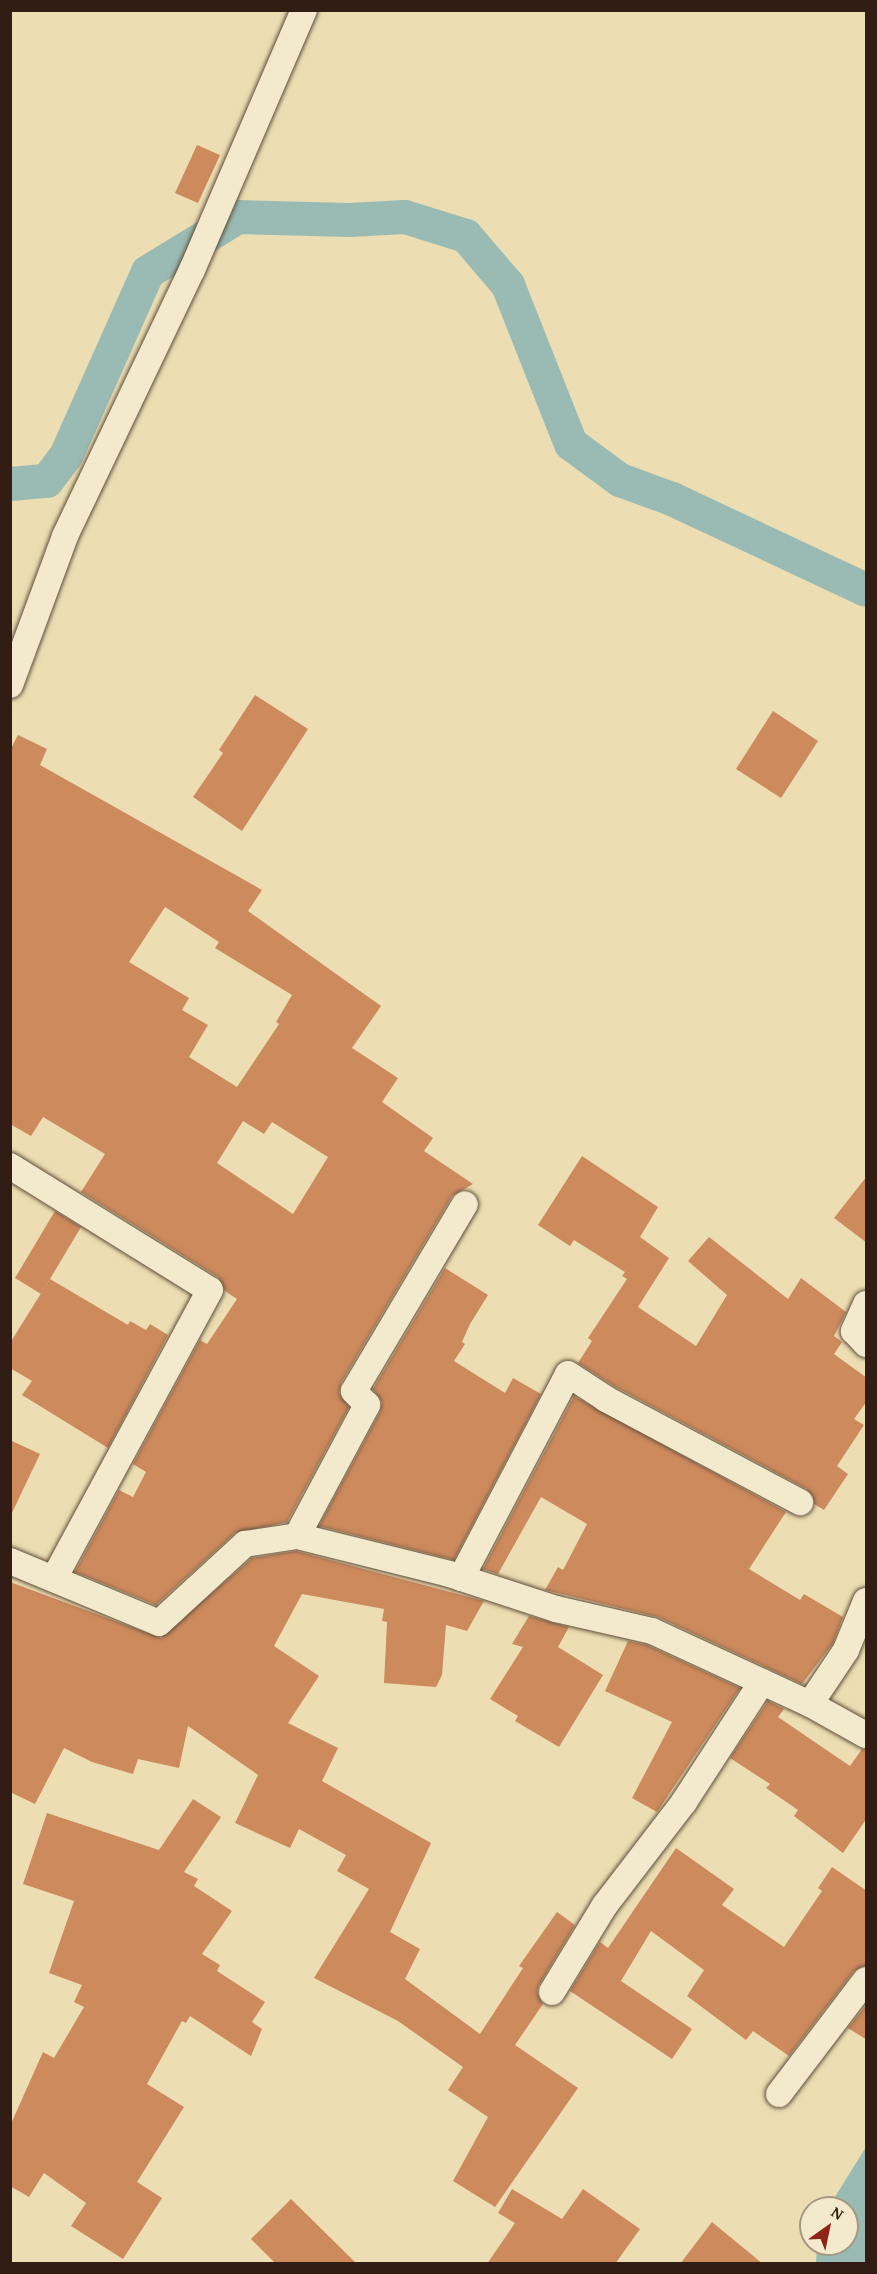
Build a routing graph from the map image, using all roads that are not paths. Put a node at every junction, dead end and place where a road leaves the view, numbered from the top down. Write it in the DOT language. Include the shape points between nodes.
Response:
graph roads {
  1 [pos="304,10"];
  2 [pos="10,686"];
  3 [pos="10,1166"];
  4 [pos="465,1204"];
  5 [pos="867,1304"];
  6 [pos="867,1344"];
  7 [pos="800,1502"];
  8 [pos="297,1536"];
  9 [pos="10,1561"];
  10 [pos="461,1578"];
  11 [pos="54,1579"];
  12 [pos="867,1600"];
  13 [pos="762,1682"];
  14 [pos="810,1704"];
  15 [pos="867,1736"];
  16 [pos="867,1980"];
  17 [pos="552,1992"];
  18 [pos="779,2094"];
  1 -- 2 [label="street" via="192,270 65,536"];
  3 -- 11 [label="street" via="210,1290"];
  4 -- 8 [label="street" via="354,1391 367,1405"];
  5 -- 6 [label="street" via="854,1331"];
  7 -- 10 [label="street" via="606,1399 568,1374"];
  8 -- 10 [label="street"];
  8 -- 11 [label="street" via="245,1544 159,1623"];
  9 -- 11 [label="street"];
  10 -- 13 [label="street" via="556,1609 652,1631"];
  12 -- 14 [label="street" via="846,1650"];
  13 -- 14 [label="street"];
  13 -- 17 [label="street" via="684,1802 605,1905"];
  14 -- 15 [label="street"];
  16 -- 18 [label="street"];
}
